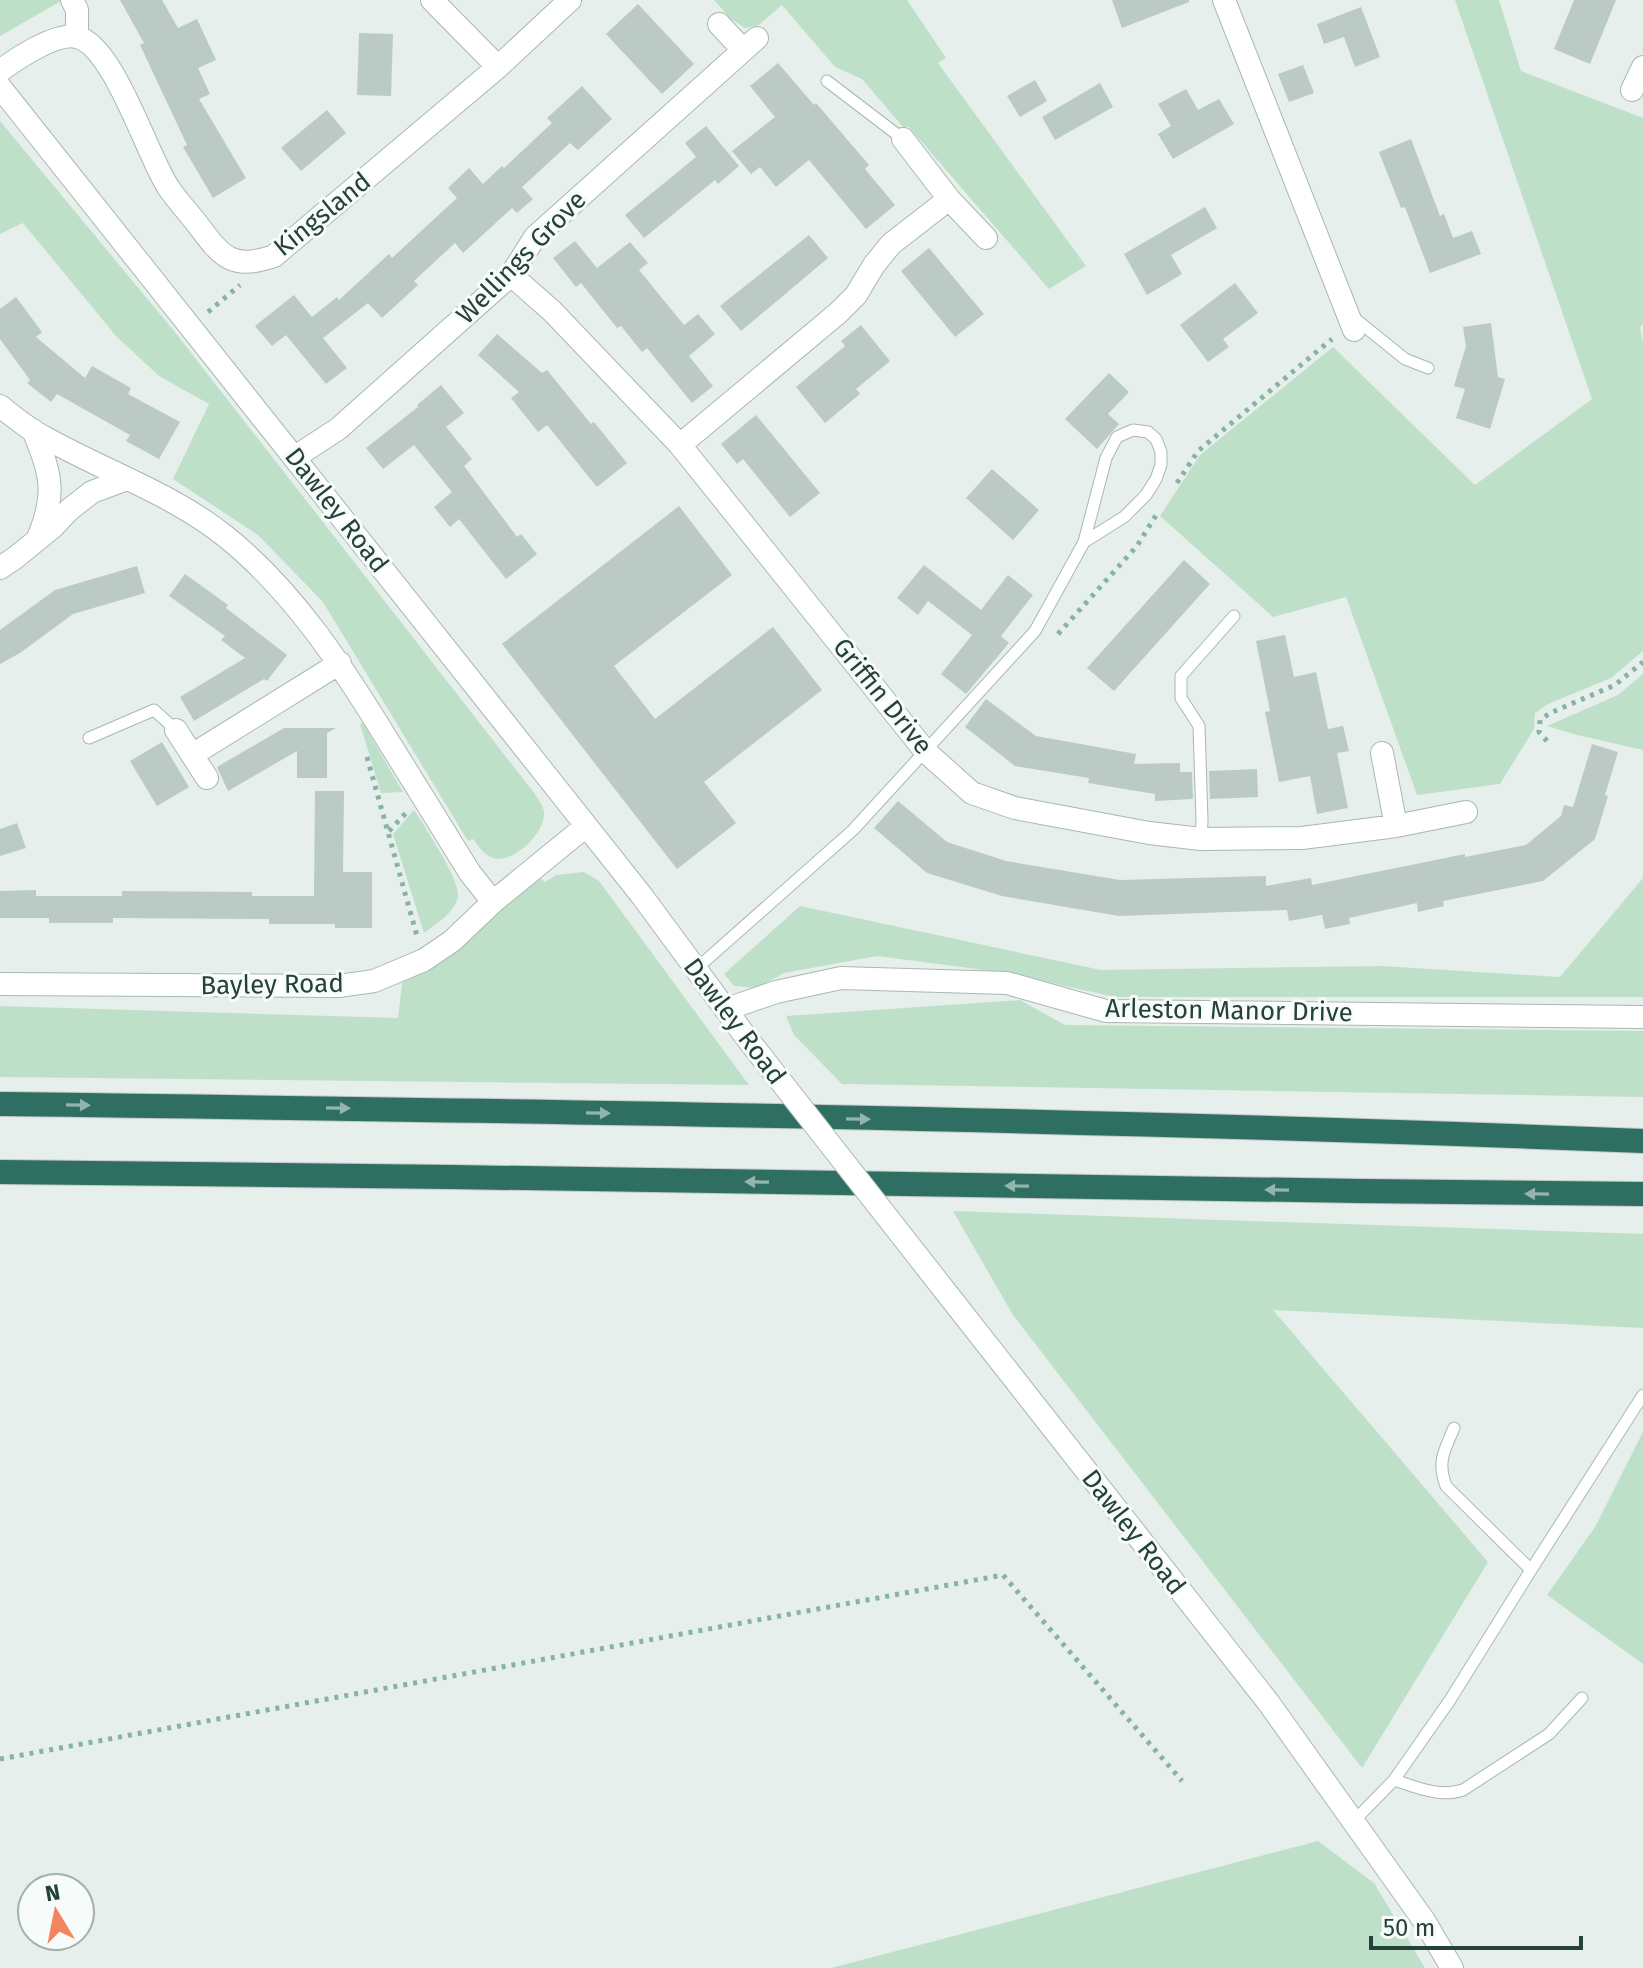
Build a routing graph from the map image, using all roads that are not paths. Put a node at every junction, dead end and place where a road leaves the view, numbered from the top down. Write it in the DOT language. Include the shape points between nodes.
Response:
graph roads {
  1 [pos="72,0"];
  2 [pos="432,0"];
  3 [pos="570,0"];
  4 [pos="1224,0"];
  5 [pos="719,24"];
  6 [pos="77,37"];
  7 [pos="498,67"];
  8 [pos="1643,67"];
  9 [pos="0,71"];
  10 [pos="827,81"];
  11 [pos="0,87"];
  12 [pos="1632,90"];
  13 [pos="903,139"];
  14 [pos="949,199"];
  15 [pos="986,238"];
  16 [pos="511,275"];
  17 [pos="1351,322"];
  18 [pos="1428,368"];
  19 [pos="0,406"];
  20 [pos="33,430"];
  21 [pos="680,445"];
  22 [pos="295,457"];
  23 [pos="127,479"];
  24 [pos="37,539"];
  25 [pos="1084,542"];
  26 [pos="0,568"];
  27 [pos="1234,616"];
  28 [pos="340,663"];
  29 [pos="176,730"];
  30 [pos="89,738"];
  31 [pos="926,752"];
  32 [pos="1382,753"];
  33 [pos="192,755"];
  34 [pos="207,778"];
  35 [pos="1466,812"];
  36 [pos="586,826"];
  37 [pos="1396,826"];
  38 [pos="1201,839"];
  39 [pos="493,902"];
  40 [pos="696,969"];
  41 [pos="0,984"];
  42 [pos="727,1009"];
  43 [pos="1643,1017"];
  44 [pos="0,1104"];
  45 [pos="1643,1141"];
  46 [pos="0,1172"];
  47 [pos="1643,1196"];
  48 [pos="1643,1395"];
  49 [pos="1454,1428"];
  50 [pos="1531,1570"];
  51 [pos="1582,1698"];
  52 [pos="1394,1780"];
  53 [pos="1353,1822"];
  54 [pos="1452,1968"];
  1 -- 6 [label="street"];
  2 -- 7 [label="street"];
  3 -- 7 [label="street, Kingsland"];
  4 -- 17 [label="street"];
  5 -- 16 [label="street, Wellings Grove" via="750,44 535,237"];
  6 -- 7 [label="street, Kingsland" via="109,64 167,186 216,249 234,261 254,263 274,256"];
  6 -- 9 [label="street" via="47,43"];
  8 -- 12 [label="street"];
  10 -- 13 [label="lane"];
  11 -- 22 [label="street, Dawley Road"];
  13 -- 14 [label="street"];
  14 -- 15 [label="street"];
  14 -- 21 [label="street" via="891,244 838,313"];
  16 -- 21 [label="street, Griffin Drive"];
  16 -- 22 [label="street, Wellings Grove" via="338,429"];
  17 -- 18 [label="lane" via="1405,359"];
  19 -- 20 [label="street"];
  20 -- 23 [label="street"];
  20 -- 24 [label="street" via="51,492"];
  21 -- 31 [label="street, Griffin Drive"];
  22 -- 36 [label="street, Dawley Road"];
  23 -- 24 [label="street" via="92,492"];
  23 -- 28 [label="street" via="224,535 257,564"];
  24 -- 26 [label="street"];
  25 -- 25 [label="lane" via="1106,458 1117,437 1133,430 1148,432 1161,452 1156,479 1124,517"];
  25 -- 31 [label="lane" via="1035,631"];
  27 -- 38 [label="lane" via="1181,676 1181,698 1199,726"];
  28 -- 33 [label="street"];
  28 -- 39 [label="street"];
  29 -- 30 [label="lane" via="154,710"];
  29 -- 33 [label="street"];
  31 -- 38 [label="street, Griffin Drive" via="972,793 1015,808"];
  31 -- 40 [label="lane" via="853,830"];
  32 -- 37 [label="street"];
  33 -- 34 [label="street"];
  35 -- 37 [label="street, Griffin Drive"];
  36 -- 39 [label="street, Bayley Road"];
  36 -- 40 [label="street, Dawley Road"];
  37 -- 38 [label="street, Griffin Drive" via="1302,838"];
  39 -- 41 [label="street, Bayley Road" via="424,960 374,981 339,986"];
  40 -- 42 [label="street, Dawley Road"];
  42 -- 43 [label="street, Arleston Manor Drive" via="841,978 1007,983 1106,1011"];
  42 -- 53 [label="street, Dawley Road, bridge" via="1268,1702"];
  44 -- 45 [label="highway, one-way" via="451,1110"];
  47 -- 46 [label="highway, one-way"];
  48 -- 50 [label="lane"];
  49 -- 50 [label="lane" via="1441,1463 1446,1486"];
  50 -- 52 [label="lane"];
  51 -- 52 [label="lane" via="1549,1734 1463,1790 1436,1793"];
  52 -- 53 [label="lane"];
  53 -- 54 [label="street, Dawley Road"];
}
